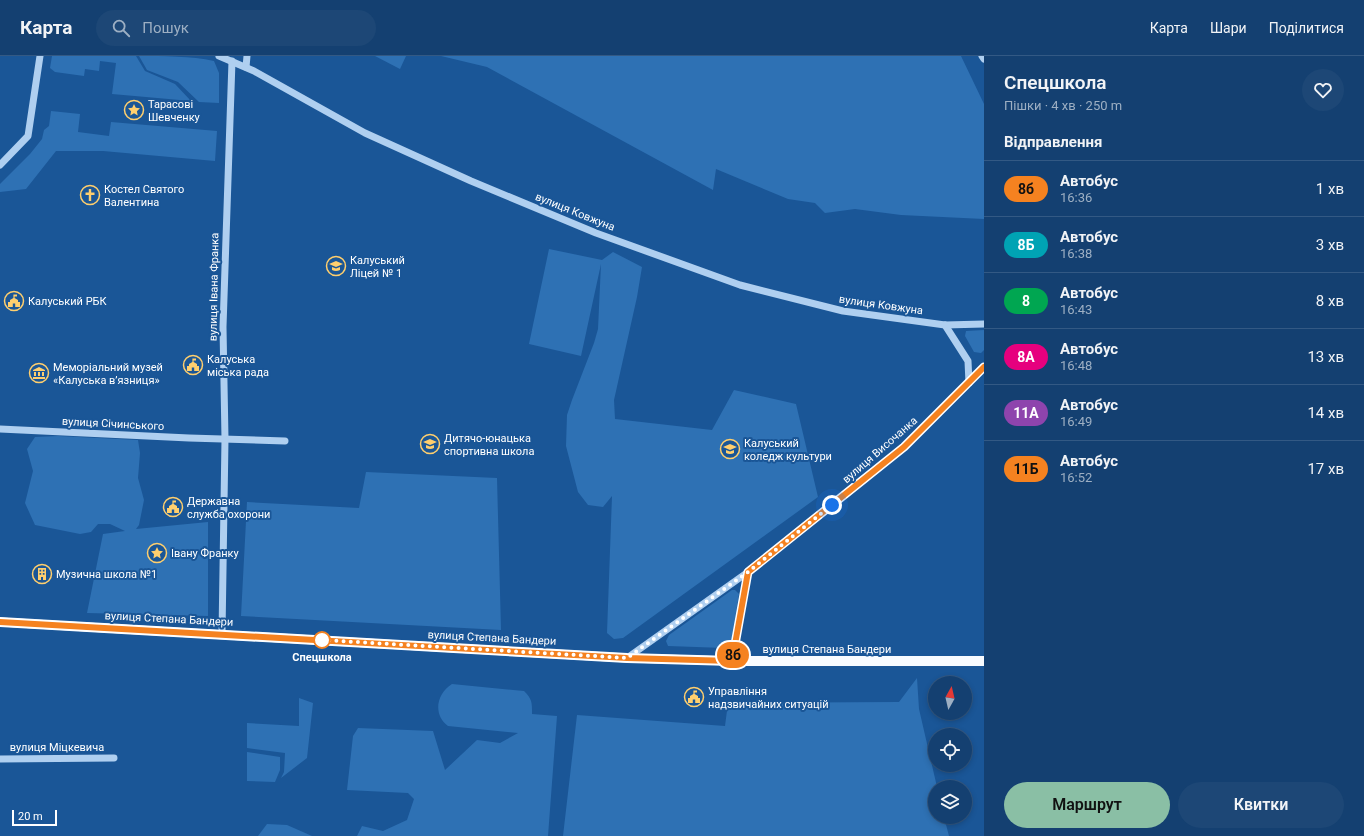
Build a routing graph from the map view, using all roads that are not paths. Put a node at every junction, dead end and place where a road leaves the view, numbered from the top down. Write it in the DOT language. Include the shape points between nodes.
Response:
graph roads {
  1 [pos="40,56"];
  2 [pos="219,56"];
  3 [pos="247,56"];
  4 [pos="982,56"];
  5 [pos="984,60"];
  6 [pos="232,61"];
  7 [pos="246,67"];
  8 [pos="0,164"];
  9 [pos="984,324"];
  10 [pos="945,325"];
  11 [pos="984,367"];
  12 [pos="969,383"];
  13 [pos="0,429"];
  14 [pos="225,439"];
  15 [pos="285,441"];
  16 [pos="748,572"];
  17 [pos="0,622"];
  18 [pos="222,634"];
  19 [pos="627,658"];
  20 [pos="984,660"];
  21 [pos="732,661"];
  22 [pos="114,758"];
  23 [pos="0,759"];
  1 -- 8 [label="street" via="28,136"];
  2 -- 6 [label="street, вулиця Ковжуна"];
  3 -- 7 [label="street"];
  4 -- 5 [label="street"];
  6 -- 7 [label="street, вулиця Ковжуна"];
  6 -- 14 [label="street, вулиця Івана Франка" via="223,327"];
  7 -- 10 [label="street, вулиця Ковжуна" via="365,133 471,182 596,233 740,286 843,311"];
  9 -- 10 [label="street, вулиця Ковжуна"];
  10 -- 12 [label="street" via="968,361"];
  11 -- 12 [label="street, вулиця Височанка"];
  12 -- 16 [label="street, вулиця Височанка" via="904,447"];
  13 -- 14 [label="street, вулиця Січинського"];
  14 -- 15 [label="street, вулиця Січинського"];
  14 -- 18 [label="street, вулиця Івана Франка"];
  16 -- 19 [label="street, вулиця Височанка"];
  16 -- 21 [label="street"];
  17 -- 18 [label="main road, вулиця Степана Бандери"];
  18 -- 19 [label="main road, вулиця Степана Бандери"];
  19 -- 21 [label="main road, вулиця Степана Бандери"];
  20 -- 21 [label="main road, вулиця Степана Бандери"];
  22 -- 23 [label="street, вулиця Міцкевича"];
}
